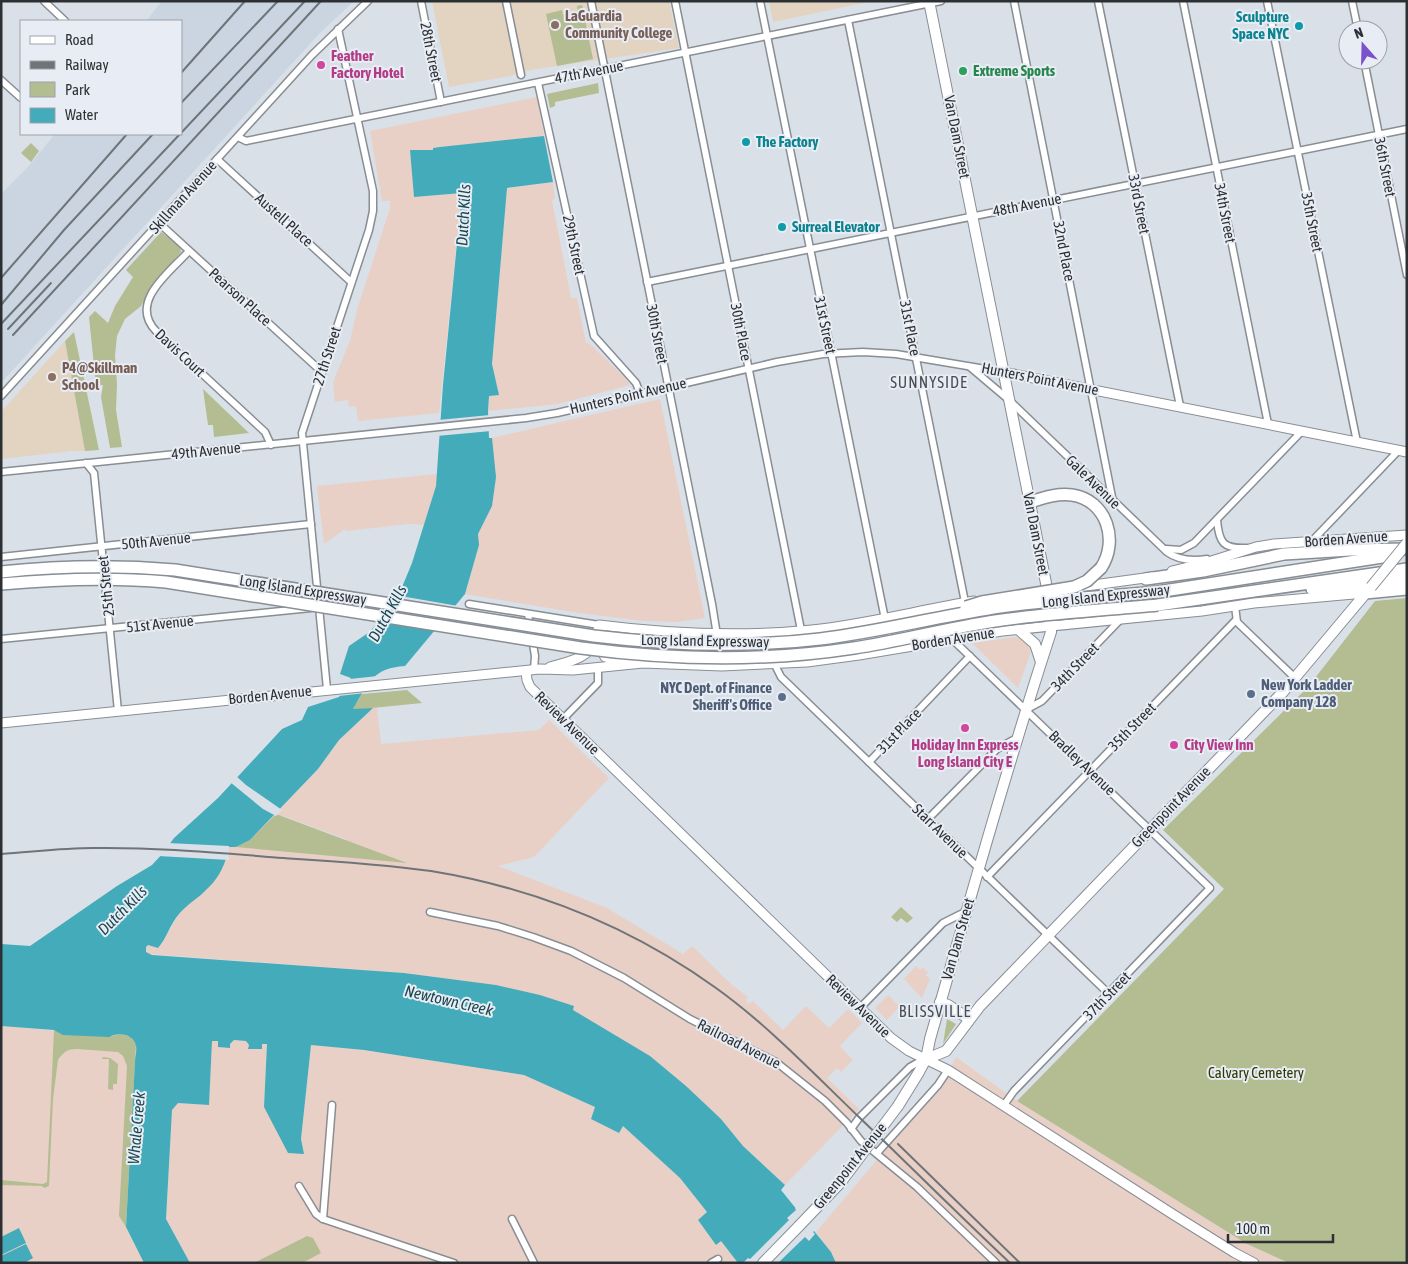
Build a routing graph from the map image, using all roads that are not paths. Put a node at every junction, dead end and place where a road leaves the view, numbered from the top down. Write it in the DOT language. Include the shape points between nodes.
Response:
graph roads {
  1 [pos="44,1"];
  2 [pos="368,1"];
  3 [pos="421,1"];
  4 [pos="506,1"];
  5 [pos="591,1"];
  6 [pos="675,1"];
  7 [pos="760,1"];
  8 [pos="941,1"];
  9 [pos="1014,1"];
  10 [pos="1098,1"];
  11 [pos="1183,1"];
  12 [pos="1268,1"];
  13 [pos="1352,1"];
  14 [pos="929,2"];
  15 [pos="64,20"];
  16 [pos="848,20"];
  17 [pos="1356,20"];
  18 [pos="338,29"];
  19 [pos="767,36"];
  20 [pos="686,53"];
  21 [pos="604,70"];
  22 [pos="1366,70"];
  23 [pos="521,75"];
  24 [pos="1,80"];
  25 [pos="538,83"];
  26 [pos="20,97"];
  27 [pos="441,102"];
  28 [pos="358,119"];
  29 [pos="1407,130"];
  30 [pos="1379,135"];
  31 [pos="238,136"];
  32 [pos="1298,151"];
  33 [pos="217,159"];
  34 [pos="1216,168"];
  35 [pos="1135,184"];
  36 [pos="1053,200"];
  37 [pos="972,216"];
  38 [pos="159,223"];
  39 [pos="891,232"];
  40 [pos="810,249"];
  41 [pos="189,251"];
  42 [pos="728,266"];
  43 [pos="1407,275"];
  44 [pos="351,282"];
  45 [pos="647,282"];
  46 [pos="830,353"];
  47 [pos="916,356"];
  48 [pos="969,366"];
  49 [pos="748,368"];
  50 [pos="322,372"];
  51 [pos="1003,372"];
  52 [pos="668,387"];
  53 [pos="1092,388"];
  54 [pos="640,394"];
  55 [pos="1,396"];
  56 [pos="1009,400"];
  57 [pos="1180,406"];
  58 [pos="1268,424"];
  59 [pos="411,431"];
  60 [pos="1302,431"];
  61 [pos="302,441"];
  62 [pos="1357,442"];
  63 [pos="271,445"];
  64 [pos="1403,451"];
  65 [pos="86,463"];
  66 [pos="1,472"];
  67 [pos="1030,502"];
  68 [pos="1113,502"];
  69 [pos="1217,520"];
  70 [pos="311,524"];
  71 [pos="1407,535"];
  72 [pos="1312,541"];
  73 [pos="1407,543"];
  74 [pos="102,546"];
  75 [pos="1256,547"];
  76 [pos="1164,549"];
  77 [pos="1407,549"];
  78 [pos="1407,553"];
  79 [pos="1233,554"];
  80 [pos="1,557"];
  81 [pos="1407,569"];
  82 [pos="1,572"];
  83 [pos="1146,579"];
  84 [pos="1407,580"];
  85 [pos="1,584"];
  86 [pos="1407,589"];
  87 [pos="1266,590"];
  88 [pos="1368,590"];
  89 [pos="1047,591"];
  90 [pos="965,602"];
  91 [pos="469,604"];
  92 [pos="1235,606"];
  93 [pos="320,608"];
  94 [pos="528,614"];
  95 [pos="884,618"];
  96 [pos="1120,619"];
  97 [pos="1236,620"];
  98 [pos="912,624"];
  99 [pos="599,625"];
  100 [pos="1052,626"];
  101 [pos="110,629"];
  102 [pos="1018,629"];
  103 [pos="801,631"];
  104 [pos="718,634"];
  105 [pos="972,635"];
  106 [pos="597,638"];
  107 [pos="952,638"];
  108 [pos="1,640"];
  109 [pos="891,650"];
  110 [pos="970,656"];
  111 [pos="806,662"];
  112 [pos="1042,663"];
  113 [pos="631,664"];
  114 [pos="775,665"];
  115 [pos="722,666"];
  116 [pos="598,667"];
  117 [pos="533,670"];
  118 [pos="1295,678"];
  119 [pos="327,690"];
  120 [pos="1026,710"];
  121 [pos="118,711"];
  122 [pos="563,720"];
  123 [pos="1,723"];
  124 [pos="1017,738"];
  125 [pos="869,762"];
  126 [pos="1090,771"];
  127 [pos="928,819"];
  128 [pos="1151,829"];
  129 [pos="979,868"];
  130 [pos="987,877"];
  131 [pos="1210,888"];
  132 [pos="967,911"];
  133 [pos="430,912"];
  134 [pos="1048,936"];
  135 [pos="1109,994"];
  136 [pos="940,1002"];
  137 [pos="860,1008"];
  138 [pos="970,1019"];
  139 [pos="926,1059"];
  140 [pos="948,1070"];
  141 [pos="332,1105"];
  142 [pos="1004,1105"];
  143 [pos="852,1129"];
  144 [pos="877,1153"];
  145 [pos="299,1186"];
  146 [pos="323,1219"];
  147 [pos="512,1219"];
  148 [pos="718,1259"];
  149 [pos="454,1263"];
  150 [pos="534,1263"];
  151 [pos="711,1263"];
  152 [pos="763,1263"];
  153 [pos="996,1263"];
  154 [pos="1254,1263"];
  1 -- 15 [label="street"];
  2 -- 18 [label="street, Skillman Avenue"];
  3 -- 27 [label="street, 28th Street"];
  4 -- 23 [label="street"];
  5 -- 21 [label="street, 30th Street"];
  6 -- 20 [label="street, 30th Place"];
  7 -- 19 [label="street, 31st Street"];
  8 -- 14 [label="street, 47th Avenue"];
  9 -- 36 [label="street, 32nd Place"];
  10 -- 35 [label="street, 33rd Street"];
  11 -- 34 [label="street, 34th Street"];
  12 -- 32 [label="street, 35th Street"];
  13 -- 17 [label="street"];
  14 -- 16 [label="street, 47th Avenue"];
  14 -- 37 [label="main road, Van Dam Street"];
  16 -- 19 [label="street, 47th Avenue"];
  16 -- 39 [label="street, 31st Place"];
  18 -- 28 [label="street, 27th Street"];
  18 -- 31 [label="street, Skillman Avenue"];
  19 -- 20 [label="street, 47th Avenue"];
  19 -- 40 [label="street, 31st Street"];
  20 -- 21 [label="street, 47th Avenue"];
  20 -- 42 [label="street, 30th Place"];
  21 -- 25 [label="street, 47th Avenue"];
  21 -- 45 [label="street, 30th Street"];
  22 -- 30 [label="street, 36th Street"];
  24 -- 26 [label="street"];
  25 -- 27 [label="street, 47th Avenue"];
  25 -- 54 [label="street, 29th Street" via="594,336 636,383"];
  27 -- 28 [label="street, 47th Avenue"];
  28 -- 31 [label="street, 47th Avenue" via="246,141"];
  28 -- 44 [label="street, 27th Street" via="374,201 370,225"];
  29 -- 30 [label="street, 48th Avenue"];
  30 -- 32 [label="street, 48th Avenue"];
  30 -- 43 [label="street, 36th Street"];
  31 -- 33 [label="street, Skillman Avenue"];
  32 -- 34 [label="street, 48th Avenue"];
  32 -- 62 [label="street, 35th Street"];
  33 -- 38 [label="street, Skillman Avenue"];
  33 -- 44 [label="street, Austell Place"];
  34 -- 35 [label="street, 48th Avenue"];
  34 -- 58 [label="street, 34th Street"];
  35 -- 36 [label="street, 48th Avenue"];
  35 -- 57 [label="street, 33rd Street"];
  36 -- 37 [label="street, 48th Avenue"];
  36 -- 53 [label="street, 32nd Place"];
  37 -- 39 [label="street, 48th Avenue"];
  37 -- 51 [label="main road, Van Dam Street"];
  38 -- 41 [label="street, Pearson Place"];
  38 -- 55 [label="street, Skillman Avenue"];
  39 -- 40 [label="street, 48th Avenue"];
  39 -- 47 [label="street, 31st Place"];
  40 -- 42 [label="street, 48th Avenue"];
  40 -- 46 [label="street, 31st Street"];
  41 -- 50 [label="street, Pearson Place"];
  41 -- 63 [label="street, Davis Court" via="149,298 148,320 265,432"];
  42 -- 45 [label="street, 48th Avenue"];
  42 -- 49 [label="street, 30th Place"];
  44 -- 50 [label="street, 27th Street"];
  45 -- 52 [label="street, 30th Street"];
  46 -- 47 [label="street, Hunters Point Avenue" via="875,352"];
  46 -- 49 [label="street, Hunters Point Avenue"];
  46 -- 95 [label="street, 31st Street"];
  47 -- 48 [label="street, Hunters Point Avenue"];
  47 -- 90 [label="street, 31st Place"];
  48 -- 51 [label="street, Hunters Point Avenue"];
  48 -- 56 [label="street, Gale Avenue"];
  49 -- 52 [label="street, Hunters Point Avenue"];
  49 -- 103 [label="street, 30th Place"];
  50 -- 61 [label="street, 27th Street" via="302,430"];
  51 -- 53 [label="main road, Hunters Point Avenue"];
  51 -- 56 [label="main road, Van Dam Street"];
  52 -- 54 [label="street, Hunters Point Avenue"];
  52 -- 104 [label="street, 30th Street"];
  53 -- 57 [label="main road, Hunters Point Avenue"];
  53 -- 68 [label="street, 32nd Place"];
  54 -- 59 [label="street, Hunters Point Avenue" via="549,414"];
  56 -- 67 [label="main road, Van Dam Street"];
  56 -- 68 [label="street, Gale Avenue"];
  57 -- 58 [label="main road, Hunters Point Avenue"];
  58 -- 60 [label="main road, Hunters Point Avenue"];
  59 -- 61 [label="street, 49th Avenue"];
  60 -- 62 [label="main road, Hunters Point Avenue"];
  60 -- 69 [label="street"];
  61 -- 63 [label="street, 49th Avenue"];
  61 -- 70 [label="street, 27th Street"];
  62 -- 64 [label="main road, Hunters Point Avenue"];
  63 -- 65 [label="street, 49th Avenue"];
  64 -- 72 [label="street"];
  65 -- 66 [label="street, 49th Avenue"];
  65 -- 74 [label="street, 25th Street" via="94,473"];
  67 -- 89 [label="main road, Van Dam Street"];
  67 -- 98 [label="highway, bridge" via="1066,495 1082,498 1094,505 1104,517 1110,537 1108,553 1101,568 1074,587 982,602"];
  68 -- 76 [label="street, Gale Avenue"];
  69 -- 75 [label="street, Borden Avenue" via="1219,535 1226,546"];
  69 -- 76 [label="street" via="1188,548"];
  70 -- 74 [label="street, 50th Avenue"];
  70 -- 93 [label="street, 27th Street"];
  71 -- 72 [label="main road, Borden Avenue"];
  72 -- 75 [label="main road, Borden Avenue"];
  73 -- 88 [label="main road, Greenpoint Avenue, bridge"];
  74 -- 80 [label="street, 50th Avenue"];
  74 -- 101 [label="street, 25th Street"];
  75 -- 79 [label="main road, Borden Avenue"];
  76 -- 79 [label="street, Gale Avenue" via="1186,560"];
  77 -- 83 [label="highway" via="1284,554"];
  78 -- 98 [label="highway, Long Island Expressway, bridge" via="1157,592 988,609"];
  79 -- 83 [label="main road, Borden Avenue"];
  81 -- 87 [label="highway, Long Island Expressway"];
  82 -- 98 [label="highway, Long Island Expressway, bridge" via="84,566 175,570 594,636 671,643 794,642"];
  83 -- 89 [label="main road"];
  84 -- 87 [label="highway" via="1326,589"];
  85 -- 87 [label="highway, Long Island Expressway, bridge" via="93,579 166,582 591,649 710,658 817,653 997,621"];
  86 -- 88 [label="highway"];
  88 -- 92 [label="main road, Borden Avenue"];
  88 -- 118 [label="main road, Greenpoint Avenue"];
  89 -- 90 [label="main road"];
  89 -- 100 [label="main road, Van Dam Street"];
  90 -- 95 [label="main road"];
  90 -- 105 [label="street, 31st Place"];
  91 -- 94 [label="street"];
  92 -- 96 [label="main road, Borden Avenue"];
  92 -- 97 [label="street"];
  93 -- 101 [label="street, 51st Avenue"];
  93 -- 119 [label="street, 27th Street"];
  94 -- 99 [label="street"];
  94 -- 117 [label="street, Review Avenue" via="535,656"];
  95 -- 103 [label="main road"];
  95 -- 109 [label="street, 31st Street"];
  96 -- 100 [label="main road, Borden Avenue"];
  96 -- 120 [label="street, 34th Street" via="1042,701"];
  97 -- 118 [label="street"];
  97 -- 126 [label="street, 35th Street"];
  99 -- 104 [label="main road"];
  99 -- 106 [label="main road"];
  100 -- 102 [label="main road, Borden Avenue"];
  100 -- 112 [label="main road, Van Dam Street"];
  101 -- 108 [label="street, 51st Avenue"];
  101 -- 121 [label="street, 25th Street"];
  102 -- 105 [label="main road, Borden Avenue"];
  102 -- 112 [label="main road" via="1035,644"];
  103 -- 104 [label="main road"];
  103 -- 111 [label="street, 30th Place"];
  104 -- 115 [label="street, 30th Street"];
  105 -- 107 [label="main road, Borden Avenue"];
  106 -- 113 [label="main road" via="605,657"];
  106 -- 116 [label="main road"];
  106 -- 117 [label="main road, Borden Avenue" via="580,658"];
  107 -- 109 [label="main road, Borden Avenue"];
  107 -- 110 [label="street, Bradley Avenue"];
  109 -- 111 [label="main road, Borden Avenue"];
  110 -- 120 [label="street, Bradley Avenue"];
  110 -- 125 [label="street, 31st Place"];
  111 -- 114 [label="main road, Borden Avenue"];
  112 -- 120 [label="main road, Van Dam Street"];
  113 -- 115 [label="main road, Borden Avenue"];
  113 -- 116 [label="main road, Borden Avenue"];
  114 -- 115 [label="main road, Borden Avenue"];
  114 -- 125 [label="street, Starr Avenue" via="781,677"];
  116 -- 117 [label="main road, Borden Avenue"];
  116 -- 122 [label="street" via="598,683"];
  117 -- 119 [label="main road, Borden Avenue"];
  117 -- 122 [label="main road, Review Avenue" via="529,686"];
  118 -- 128 [label="main road, Greenpoint Avenue"];
  119 -- 121 [label="main road, Borden Avenue"];
  120 -- 124 [label="main road, Van Dam Street"];
  120 -- 126 [label="street, Bradley Avenue"];
  121 -- 123 [label="main road, Borden Avenue"];
  122 -- 137 [label="main road, Review Avenue"];
  124 -- 127 [label="street" via="997,749"];
  124 -- 129 [label="main road, Van Dam Street"];
  125 -- 127 [label="street, Starr Avenue"];
  126 -- 128 [label="street, Bradley Avenue"];
  126 -- 130 [label="street, 35th Street"];
  127 -- 129 [label="street, Starr Avenue"];
  128 -- 131 [label="street, Bradley Avenue"];
  128 -- 134 [label="main road, Greenpoint Avenue"];
  129 -- 130 [label="street, Starr Avenue"];
  129 -- 132 [label="main road, Van Dam Street"];
  130 -- 134 [label="street, Starr Avenue"];
  131 -- 135 [label="street, 37th Street"];
  132 -- 136 [label="main road, Van Dam Street"];
  132 -- 137 [label="street" via="944,923"];
  133 -- 143 [label="street, Railroad Avenue" via="517,932 590,960 690,1019 776,1062 825,1101"];
  134 -- 135 [label="street, Starr Avenue"];
  134 -- 138 [label="main road, Greenpoint Avenue"];
  135 -- 142 [label="street, 37th Street"];
  136 -- 138 [label="main road"];
  136 -- 139 [label="main road, Van Dam Street"];
  137 -- 139 [label="main road, Review Avenue" via="891,1038"];
  138 -- 139 [label="main road, Greenpoint Avenue" via="946,1051"];
  139 -- 140 [label="main road, Review Avenue"];
  139 -- 143 [label="street, Greenpoint Avenue" via="910,1067"];
  139 -- 152 [label="main road, Greenpoint Avenue, bridge" via="898,1106 841,1182"];
  140 -- 142 [label="main road, Review Avenue"];
  140 -- 144 [label="street, Greenpoint Avenue"];
  141 -- 146 [label="street"];
  142 -- 154 [label="main road, Review Avenue"];
  143 -- 144 [label="street, Railroad Avenue"];
  144 -- 153 [label="street, Railroad Avenue"];
  145 -- 146 [label="street" via="316,1214"];
  146 -- 149 [label="street"];
  147 -- 150 [label="street"];
  148 -- 151 [label="street"];
}
